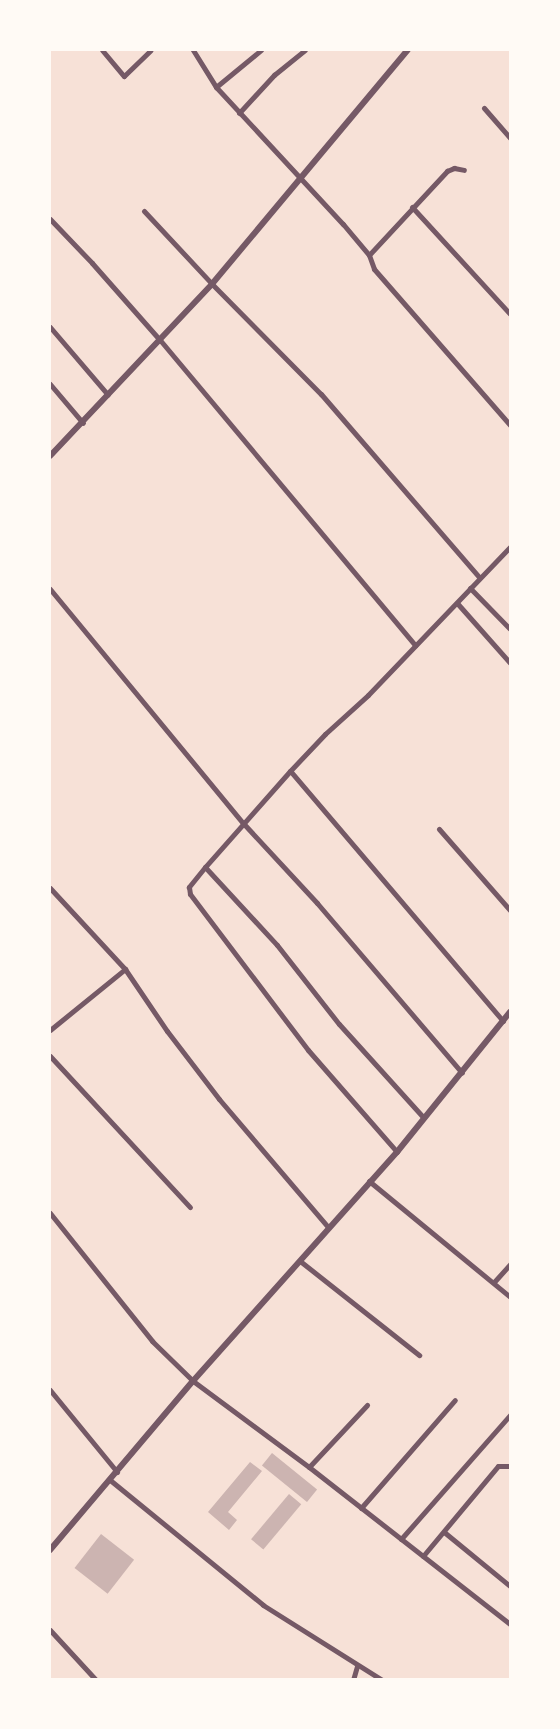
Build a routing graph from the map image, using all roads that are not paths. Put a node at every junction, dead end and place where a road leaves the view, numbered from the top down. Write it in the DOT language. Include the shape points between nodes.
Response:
graph roads {
  1 [pos="102,50"];
  2 [pos="151,50"];
  3 [pos="193,50"];
  4 [pos="261,50"];
  5 [pos="305,50"];
  6 [pos="408,50"];
  7 [pos="216,87"];
  8 [pos="484,108"];
  9 [pos="239,113"];
  10 [pos="510,138"];
  11 [pos="465,170"];
  12 [pos="300,179"];
  13 [pos="412,207"];
  14 [pos="144,211"];
  15 [pos="50,219"];
  16 [pos="369,255"];
  17 [pos="212,284"];
  18 [pos="510,314"];
  19 [pos="50,327"];
  20 [pos="160,340"];
  21 [pos="50,384"];
  22 [pos="108,395"];
  23 [pos="82,423"];
  24 [pos="510,425"];
  25 [pos="50,456"];
  26 [pos="510,547"];
  27 [pos="479,577"];
  28 [pos="470,588"];
  29 [pos="50,589"];
  30 [pos="457,603"];
  31 [pos="510,629"];
  32 [pos="415,645"];
  33 [pos="510,663"];
  34 [pos="290,771"];
  35 [pos="243,823"];
  36 [pos="439,828"];
  37 [pos="205,867"];
  38 [pos="50,888"];
  39 [pos="510,910"];
  40 [pos="125,969"];
  41 [pos="510,1012"];
  42 [pos="503,1021"];
  43 [pos="50,1030"];
  44 [pos="50,1056"];
  45 [pos="462,1073"];
  46 [pos="423,1117"];
  47 [pos="397,1152"];
  48 [pos="369,1182"];
  49 [pos="190,1207"];
  50 [pos="50,1213"];
  51 [pos="328,1227"];
  52 [pos="300,1262"];
  53 [pos="510,1264"];
  54 [pos="494,1282"];
  55 [pos="510,1297"];
  56 [pos="419,1355"];
  57 [pos="193,1381"];
  58 [pos="50,1390"];
  59 [pos="455,1400"];
  60 [pos="367,1405"];
  61 [pos="510,1415"];
  62 [pos="510,1466"];
  63 [pos="309,1467"];
  64 [pos="117,1472"];
  65 [pos="110,1480"];
  66 [pos="361,1508"];
  67 [pos="444,1532"];
  68 [pos="401,1539"];
  69 [pos="50,1550"];
  70 [pos="423,1556"];
  71 [pos="510,1586"];
  72 [pos="510,1624"];
  73 [pos="50,1630"];
  74 [pos="357,1666"];
  75 [pos="96,1680"];
  76 [pos="353,1680"];
  77 [pos="382,1680"];
  1 -- 2 [label="street" via="124,76"];
  3 -- 7 [label="street"];
  4 -- 7 [label="street"];
  5 -- 9 [label="street" via="274,75"];
  6 -- 12 [label="street"];
  7 -- 9 [label="street"];
  8 -- 10 [label="street"];
  9 -- 12 [label="street"];
  11 -- 13 [label="street" via="447,171"];
  12 -- 16 [label="street"];
  12 -- 17 [label="street"];
  13 -- 16 [label="street"];
  13 -- 18 [label="street"];
  14 -- 17 [label="street"];
  15 -- 20 [label="street"];
  16 -- 24 [label="street" via="374,269"];
  17 -- 20 [label="street"];
  17 -- 27 [label="street" via="321,394"];
  19 -- 22 [label="street"];
  20 -- 22 [label="street"];
  20 -- 32 [label="street"];
  21 -- 23 [label="street"];
  22 -- 23 [label="street"];
  23 -- 25 [label="street"];
  26 -- 27 [label="street"];
  27 -- 28 [label="street"];
  28 -- 30 [label="street"];
  28 -- 31 [label="street"];
  29 -- 35 [label="street"];
  30 -- 32 [label="street"];
  30 -- 33 [label="street"];
  32 -- 34 [label="street"];
  34 -- 35 [label="street"];
  34 -- 42 [label="street"];
  35 -- 37 [label="street"];
  35 -- 45 [label="street"];
  36 -- 39 [label="street"];
  37 -- 46 [label="street" via="277,945 339,1024"];
  37 -- 47 [label="street" via="189,887 194,902 308,1050"];
  38 -- 40 [label="street"];
  40 -- 43 [label="street"];
  40 -- 51 [label="street" via="219,1099"];
  41 -- 42 [label="street"];
  42 -- 45 [label="street"];
  44 -- 49 [label="street"];
  45 -- 46 [label="street"];
  46 -- 47 [label="street"];
  47 -- 48 [label="street"];
  48 -- 51 [label="street"];
  48 -- 54 [label="street"];
  50 -- 57 [label="street" via="152,1341"];
  51 -- 52 [label="street"];
  52 -- 56 [label="street"];
  52 -- 57 [label="street"];
  53 -- 54 [label="street"];
  54 -- 55 [label="street"];
  57 -- 63 [label="street"];
  57 -- 64 [label="street"];
  58 -- 64 [label="street"];
  59 -- 66 [label="street"];
  60 -- 63 [label="street"];
  61 -- 68 [label="street"];
  62 -- 67 [label="street" via="498,1466"];
  63 -- 66 [label="street"];
  64 -- 65 [label="street"];
  65 -- 69 [label="street"];
  65 -- 74 [label="street" via="263,1605"];
  66 -- 68 [label="street"];
  67 -- 70 [label="street"];
  67 -- 71 [label="street"];
  68 -- 70 [label="street"];
  70 -- 72 [label="street"];
  73 -- 75 [label="street"];
  74 -- 76 [label="street"];
  74 -- 77 [label="street"];
}
